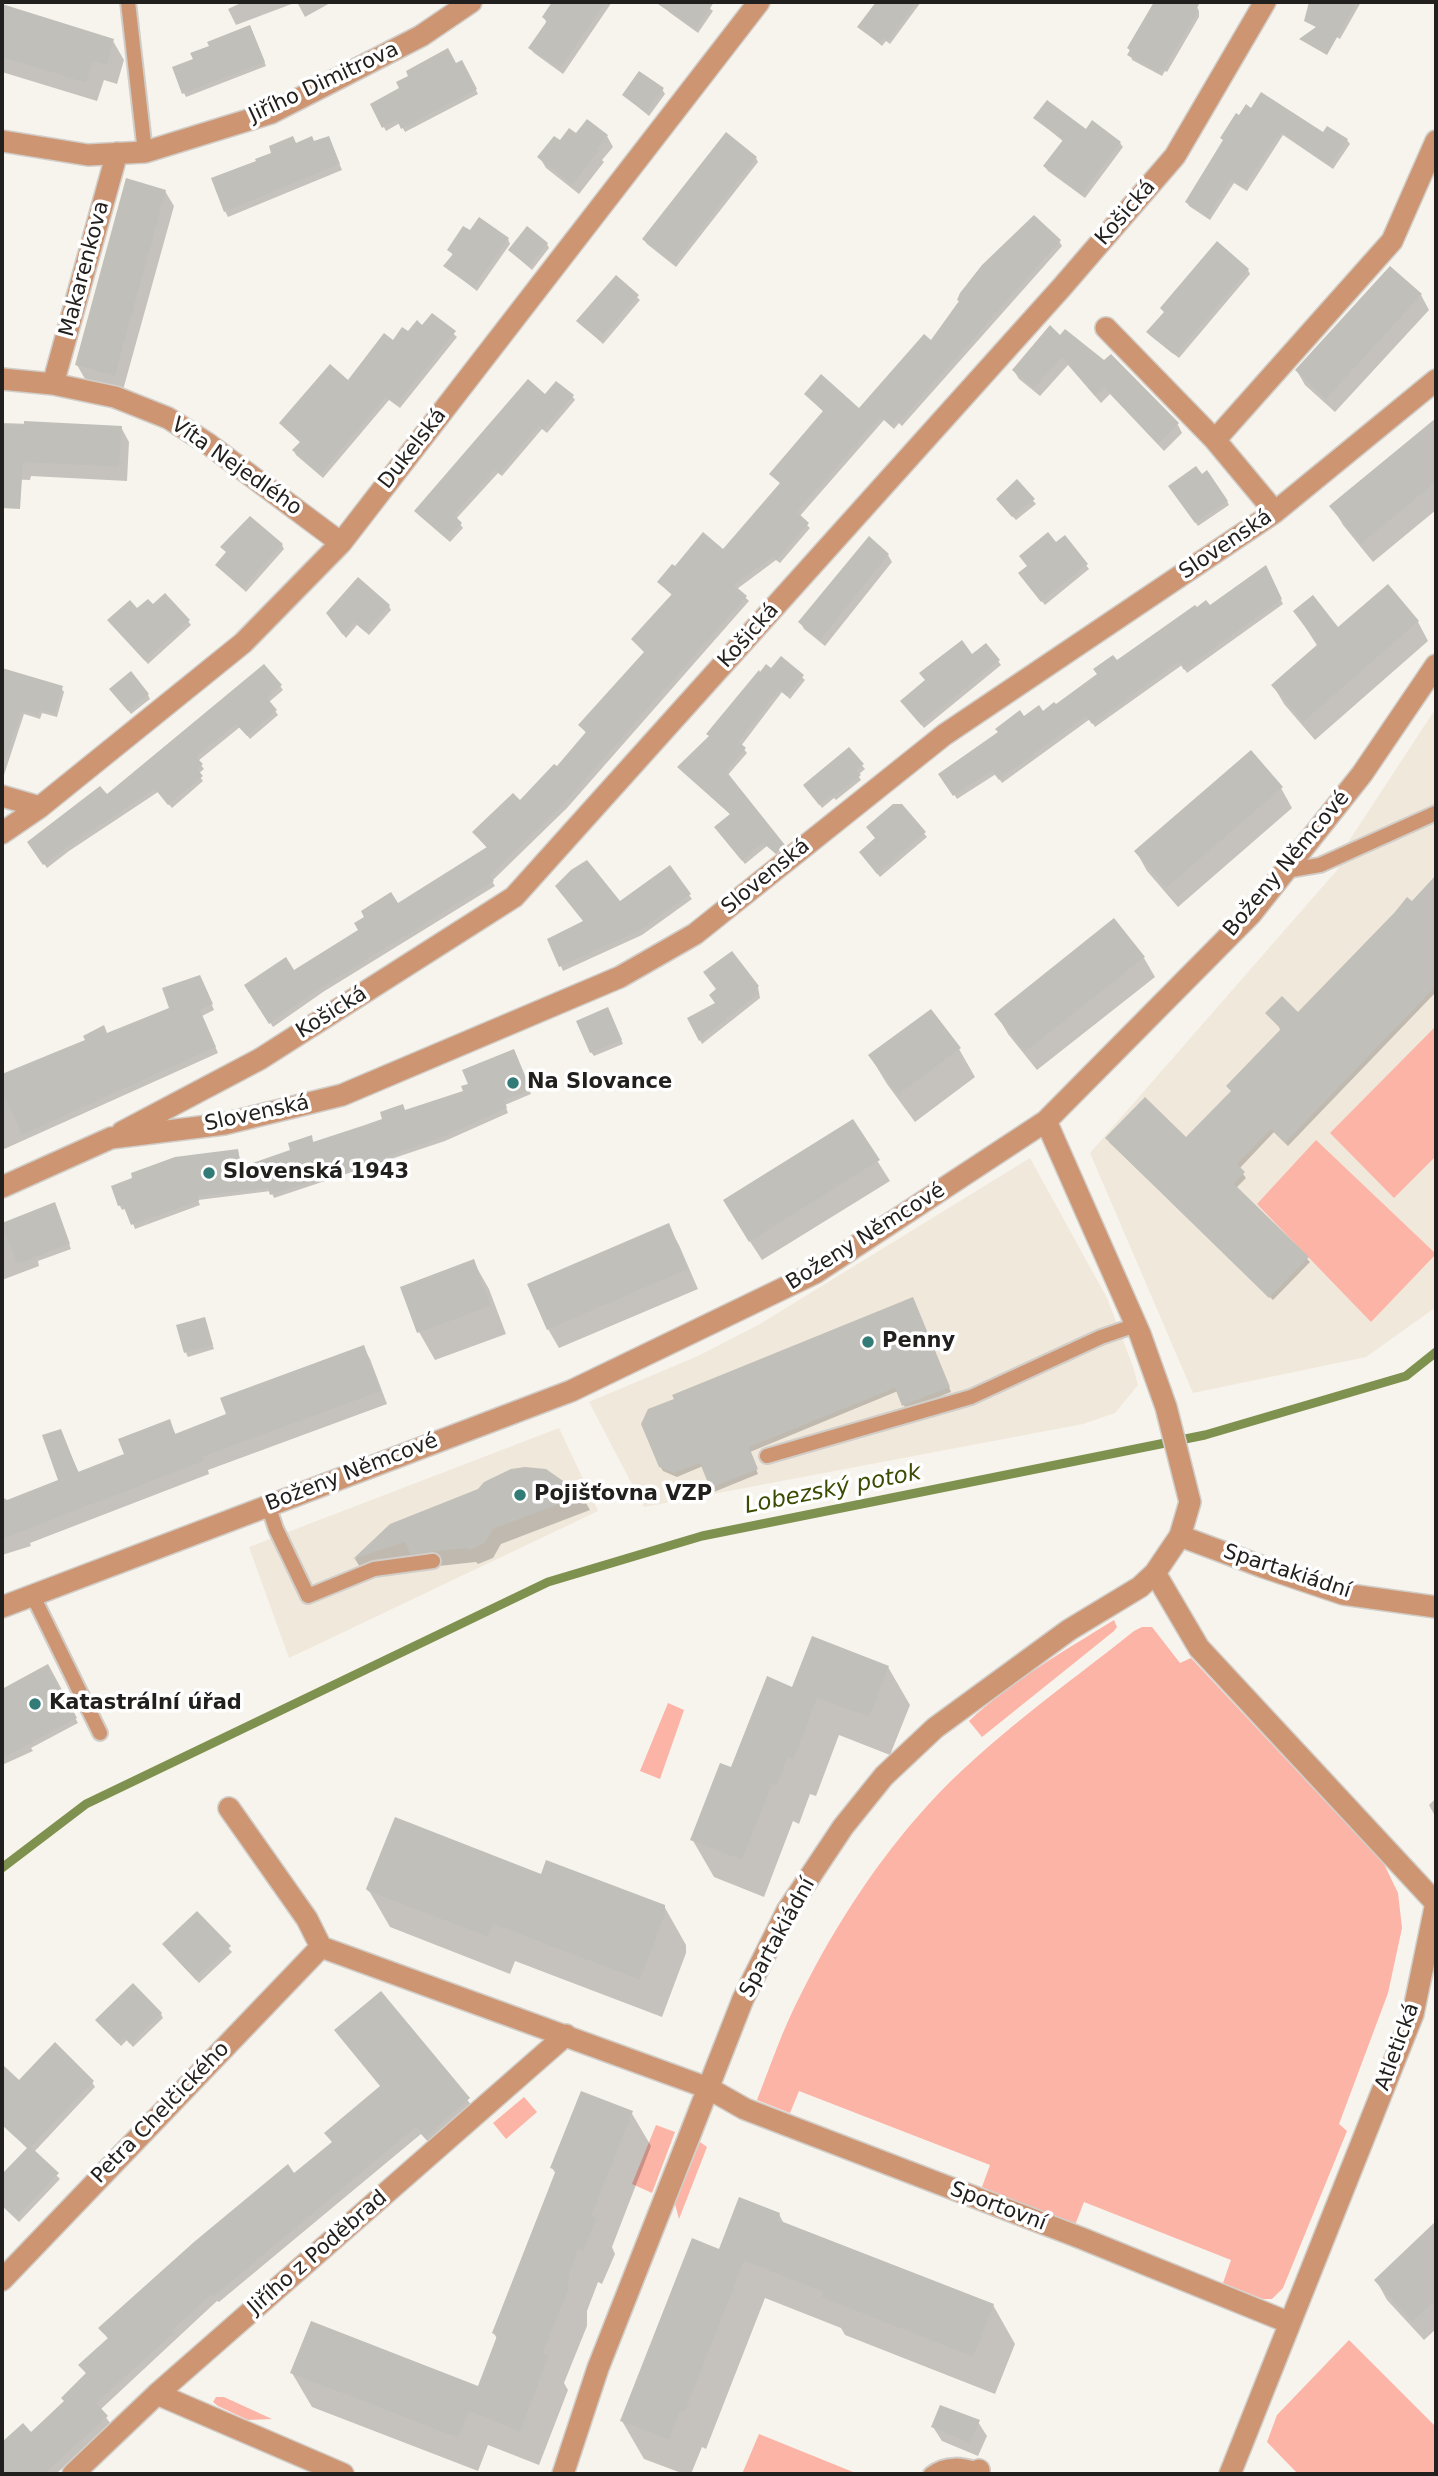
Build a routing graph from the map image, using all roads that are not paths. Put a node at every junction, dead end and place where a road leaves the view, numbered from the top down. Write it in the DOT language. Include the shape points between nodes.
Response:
graph roads {
  1 [pos="128,2"];
  2 [pos="471,2"];
  3 [pos="759,2"];
  4 [pos="1265,2"];
  5 [pos="2,141"];
  6 [pos="1436,141"];
  7 [pos="145,152"];
  8 [pos="117,153"];
  9 [pos="1106,328"];
  10 [pos="2,379"];
  11 [pos="1436,380"];
  12 [pos="53,384"];
  13 [pos="1215,440"];
  14 [pos="1275,512"];
  15 [pos="341,543"];
  16 [pos="1436,665"];
  17 [pos="2,796"];
  18 [pos="40,807"];
  19 [pos="1436,813"];
  20 [pos="2,833"];
  21 [pos="1285,871"];
  22 [pos="1046,1121"];
  23 [pos="111,1138"];
  24 [pos="2,1186"];
  25 [pos="1136,1325"];
  26 [pos="768,1456"];
  27 [pos="268,1505"];
  28 [pos="1180,1536"];
  29 [pos="433,1562"];
  30 [pos="1155,1573"];
  31 [pos="32,1594"];
  32 [pos="2,1607"];
  33 [pos="1436,1607"];
  34 [pos="100,1732"];
  35 [pos="229,1808"];
  36 [pos="321,1947"];
  37 [pos="566,2035"];
  38 [pos="708,2088"];
  39 [pos="2,2280"];
  40 [pos="1290,2323"];
  41 [pos="157,2394"];
  42 [pos="979,2472"];
  43 [pos="73,2474"];
  44 [pos="343,2474"];
  45 [pos="563,2474"];
  46 [pos="931,2474"];
  47 [pos="1230,2474"];
  1 -- 7 [label="lane"];
  2 -- 7 [label="street, Jiřího Dimitrova" via="421,36 271,113"];
  3 -- 15 [label="street, Dukelská"];
  4 -- 23 [label="street, Košická" via="1175,156 514,897 260,1059"];
  5 -- 8 [label="street, Jiřího Dimitrova" via="88,155"];
  6 -- 13 [label="street" via="1392,241"];
  7 -- 8 [label="street, Jiřího Dimitrova"];
  8 -- 12 [label="street, Makarenkova"];
  9 -- 13 [label="street"];
  10 -- 12 [label="street, Víta Nejedlého"];
  11 -- 14 [label="street, Slovenská"];
  12 -- 15 [label="street, Víta Nejedlého" via="114,397 168,418"];
  13 -- 14 [label="street"];
  14 -- 23 [label="street, Slovenská" via="944,735 695,934 620,977 342,1095 224,1124"];
  15 -- 18 [label="street, Dukelská" via="243,643"];
  16 -- 21 [label="street, Boženy Němcové" via="1362,774"];
  17 -- 18 [label="street"];
  18 -- 20 [label="street, Dukelská"];
  19 -- 21 [label="lane" via="1320,865"];
  21 -- 22 [label="street, Boženy Němcové" via="1251,914"];
  22 -- 25 [label="street, Spartakiádní"];
  22 -- 27 [label="street, Boženy Němcové" via="815,1273 571,1391"];
  23 -- 24 [label="street, Slovenská"];
  25 -- 26 [label="lane" via="971,1397"];
  25 -- 28 [label="street, Spartakiádní" via="1184,1473 1190,1502"];
  27 -- 29 [label="lane" via="308,1596 374,1570"];
  27 -- 31 [label="street, Boženy Němcové"];
  28 -- 30 [label="street, Spartakiádní"];
  28 -- 33 [label="street, Spartakiádní" via="1343,1594"];
  30 -- 38 [label="street, Spartakiádní" via="934,1728 884,1776 843,1827 787,1911 743,1999"];
  30 -- 40 [label="street, Atletická" via="1199,1648 1436,1903 1413,2014"];
  31 -- 32 [label="street, Boženy Němcové"];
  31 -- 34 [label="lane"];
  35 -- 36 [label="street" via="307,1919"];
  36 -- 37 [label="street, Sportovní"];
  36 -- 39 [label="street, Petra Chelčického"];
  37 -- 38 [label="street, Sportovní"];
  37 -- 41 [label="street, Jiřího z Poděbrad"];
  38 -- 40 [label="street, Sportovní" via="745,2109"];
  38 -- 45 [label="street, Spartakiádní" via="598,2368"];
  40 -- 47 [label="street, Atletická"];
  41 -- 43 [label="street, Jiřího z Poděbrad"];
  41 -- 44 [label="street"];
  42 -- 46 [label="lane" via="961,2464"];
}
